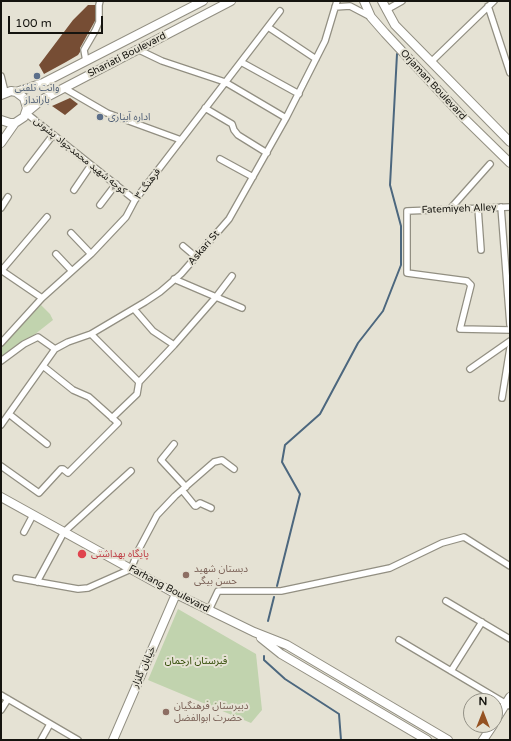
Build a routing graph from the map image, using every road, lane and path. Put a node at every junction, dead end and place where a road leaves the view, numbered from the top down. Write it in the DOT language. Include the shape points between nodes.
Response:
graph roads {
  1 [pos="100,1"];
  2 [pos="203,1"];
  3 [pos="231,1"];
  4 [pos="336,1"];
  5 [pos="364,1"];
  6 [pos="382,1"];
  7 [pos="402,1"];
  8 [pos="494,1"];
  9 [pos="488,6"];
  10 [pos="335,7"];
  11 [pos="386,10"];
  12 [pos="280,12"];
  13 [pos="371,17"];
  14 [pos="396,25"];
  15 [pos="268,27"];
  16 [pos="385,33"];
  17 [pos="137,49"];
  18 [pos="316,59"];
  19 [pos="86,61"];
  20 [pos="432,61"];
  21 [pos="240,62"];
  22 [pos="510,72"];
  23 [pos="1,76"];
  24 [pos="225,82"];
  25 [pos="64,88"];
  26 [pos="16,92"];
  27 [pos="3,94"];
  28 [pos="299,94"];
  29 [pos="205,108"];
  30 [pos="26,113"];
  31 [pos="286,118"];
  32 [pos="1,120"];
  33 [pos="15,123"];
  34 [pos="53,135"];
  35 [pos="181,140"];
  36 [pos="510,142"];
  37 [pos="1,143"];
  38 [pos="267,152"];
  39 [pos="220,159"];
  40 [pos="510,163"];
  41 [pos="490,164"];
  42 [pos="91,165"];
  43 [pos="27,169"];
  44 [pos="253,176"];
  45 [pos="116,184"];
  46 [pos="74,190"];
  47 [pos="8,197"];
  48 [pos="135,200"];
  49 [pos="100,206"];
  50 [pos="501,207"];
  51 [pos="510,207"];
  52 [pos="1,208"];
  53 [pos="478,208"];
  54 [pos="450,209"];
  55 [pos="47,217"];
  56 [pos="71,233"];
  57 [pos="183,246"];
  58 [pos="481,250"];
  59 [pos="56,254"];
  60 [pos="91,254"];
  61 [pos="196,257"];
  62 [pos="1,270"];
  63 [pos="72,271"];
  64 [pos="232,276"];
  65 [pos="174,280"];
  66 [pos="216,297"];
  67 [pos="42,298"];
  68 [pos="242,308"];
  69 [pos="134,309"];
  70 [pos="510,325"];
  71 [pos="510,330"];
  72 [pos="91,334"];
  73 [pos="2,340"];
  74 [pos="510,341"];
  75 [pos="174,345"];
  76 [pos="55,348"];
  77 [pos="510,348"];
  78 [pos="1,361"];
  79 [pos="43,366"];
  80 [pos="470,369"];
  81 [pos="140,382"];
  82 [pos="502,398"];
  83 [pos="9,414"];
  84 [pos="112,418"];
  85 [pos="1,425"];
  86 [pos="47,444"];
  87 [pos="174,444"];
  88 [pos="1,466"];
  89 [pos="234,469"];
  90 [pos="131,471"];
  91 [pos="184,489"];
  92 [pos="1,497"];
  93 [pos="211,508"];
  94 [pos="34,515"];
  95 [pos="24,532"];
  96 [pos="64,532"];
  97 [pos="510,566"];
  98 [pos="130,570"];
  99 [pos="16,578"];
  100 [pos="37,582"];
  101 [pos="176,594"];
  102 [pos="446,601"];
  103 [pos="209,610"];
  104 [pos="482,622"];
  105 [pos="254,632"];
  106 [pos="510,639"];
  107 [pos="399,640"];
  108 [pos="451,671"];
  109 [pos="1,695"];
  110 [pos="8,699"];
  111 [pos="509,702"];
  112 [pos="1,710"];
  113 [pos="503,710"];
  114 [pos="50,724"];
  115 [pos="40,740"];
  116 [pos="78,740"];
  117 [pos="113,740"];
  118 [pos="427,740"];
  119 [pos="448,740"];
  1 -- 19 [label="street" via="99,22 84,50"];
  2 -- 19 [label="main road, Shariati Boulevard"];
  3 -- 17 [label="main road, Shariati Boulevard"];
  4 -- 10 [label="street, Askari St"];
  5 -- 13 [label="main road, Orjaman Boulevard"];
  6 -- 11 [label="main road, Orjaman Boulevard"];
  7 -- 11 [label="street"];
  8 -- 9 [label="street"];
  9 -- 20 [label="street"];
  9 -- 22 [label="street"];
  10 -- 13 [label="street" via="350,6"];
  10 -- 18 [label="street, Askari St" via="325,41"];
  11 -- 14 [label="main road, Orjaman Boulevard"];
  12 -- 15 [label="street, فرهنگ ۳"];
  13 -- 16 [label="main road, Orjaman Boulevard"];
  14 -- 16 [label="main road"];
  14 -- 20 [label="main road, Orjaman Boulevard"];
  15 -- 18 [label="street"];
  15 -- 21 [label="street, فرهنگ ۳"];
  16 -- 40 [label="main road, Orjaman Boulevard"];
  17 -- 24 [label="street" via="162,61"];
  17 -- 25 [label="main road, Shariati Boulevard"];
  18 -- 28 [label="street, Askari St"];
  19 -- 26 [label="main road, Shariati Boulevard" via="43,84"];
  20 -- 36 [label="main road, Orjaman Boulevard"];
  21 -- 24 [label="street, فرهنگ ۳"];
  21 -- 28 [label="street"];
  23 -- 27 [label="street"];
  24 -- 29 [label="street, فرهنگ ۳"];
  24 -- 31 [label="street"];
  25 -- 30 [label="main road, Shariati Boulevard" via="43,99"];
  25 -- 35 [label="street" via="107,113"];
  26 -- 27 [label="main road, Shariati Boulevard"];
  26 -- 30 [label="main road" via="24,98"];
  28 -- 31 [label="street, Askari St"];
  29 -- 35 [label="street, فرهنگ ۳"];
  29 -- 38 [label="street" via="232,124 238,135"];
  30 -- 33 [label="main road, Shariati Boulevard"];
  30 -- 34 [label="street, کوچه شهید محمدجواد پشوتن"];
  31 -- 38 [label="street, Askari St"];
  32 -- 33 [label="main road"];
  33 -- 37 [label="main road"];
  34 -- 42 [label="street, کوچه شهید محمدجواد پشوتن"];
  34 -- 43 [label="street"];
  35 -- 48 [label="street, فرهنگ ۳"];
  38 -- 44 [label="street, Askari St"];
  39 -- 44 [label="street"];
  41 -- 54 [label="street"];
  42 -- 45 [label="street, کوچه شهید محمدجواد پشوتن"];
  42 -- 46 [label="street"];
  44 -- 61 [label="street, Askari St" via="229,219"];
  45 -- 48 [label="street, کوچه شهید محمدجواد پشوتن"];
  45 -- 49 [label="street"];
  47 -- 52 [label="street"];
  48 -- 60 [label="street, فرهنگ ۳" via="126,217"];
  50 -- 51 [label="street, Fatemiyeh Alley"];
  50 -- 53 [label="street, Fatemiyeh Alley"];
  50 -- 70 [label="street"];
  53 -- 54 [label="street, Fatemiyeh Alley"];
  53 -- 58 [label="street"];
  54 -- 71 [label="street, Fatemiyeh Alley" via="407,211 407,273 467,281 471,285 460,329"];
  55 -- 62 [label="street"];
  56 -- 60 [label="street"];
  57 -- 61 [label="street"];
  59 -- 63 [label="street"];
  60 -- 63 [label="street, فرهنگ ۳"];
  61 -- 65 [label="street, Askari St"];
  62 -- 67 [label="street"];
  63 -- 67 [label="street, فرهنگ ۳"];
  64 -- 66 [label="street"];
  65 -- 66 [label="street"];
  65 -- 69 [label="street, Askari St"];
  66 -- 68 [label="street"];
  66 -- 75 [label="street"];
  67 -- 73 [label="street, فرهنگ ۳"];
  69 -- 72 [label="street, Askari St"];
  69 -- 75 [label="street" via="153,331"];
  72 -- 76 [label="street, Askari St"];
  72 -- 81 [label="street"];
  74 -- 80 [label="street"];
  75 -- 81 [label="street"];
  76 -- 78 [label="street" via="38,337"];
  76 -- 79 [label="street"];
  77 -- 82 [label="street"];
  79 -- 83 [label="street"];
  79 -- 84 [label="street" via="73,390 88,397"];
  81 -- 84 [label="street" via="137,394"];
  83 -- 85 [label="street"];
  83 -- 86 [label="street"];
  84 -- 88 [label="street" via="118,422 68,473 61,469 39,493"];
  87 -- 91 [label="street" via="161,460"];
  89 -- 91 [label="street" via="222,460 214,462"];
  90 -- 96 [label="street"];
  91 -- 93 [label="street" via="195,506 200,503"];
  91 -- 98 [label="street" via="157,515"];
  92 -- 94 [label="main road, Farhang Boulevard"];
  94 -- 95 [label="street"];
  94 -- 96 [label="main road, Farhang Boulevard"];
  96 -- 98 [label="main road, Farhang Boulevard"];
  96 -- 100 [label="street"];
  97 -- 103 [label="street" via="464,537 442,543 390,568 281,591 218,591"];
  98 -- 100 [label="street" via="88,588 78,589"];
  98 -- 101 [label="main road, Farhang Boulevard"];
  99 -- 100 [label="street"];
  101 -- 103 [label="main road, Farhang Boulevard"];
  101 -- 117 [label="main road, خیابان گلزار"];
  102 -- 104 [label="street"];
  103 -- 105 [label="main road, Farhang Boulevard"];
  104 -- 106 [label="street"];
  104 -- 108 [label="street"];
  105 -- 118 [label="main road, Farhang Boulevard" via="281,654"];
  105 -- 119 [label="main road, Farhang Boulevard" via="287,645"];
  107 -- 108 [label="street"];
  108 -- 111 [label="street"];
  109 -- 110 [label="street"];
  110 -- 112 [label="street"];
  110 -- 114 [label="street"];
  111 -- 113 [label="main road"];
  114 -- 115 [label="street"];
  114 -- 116 [label="street"];
}
